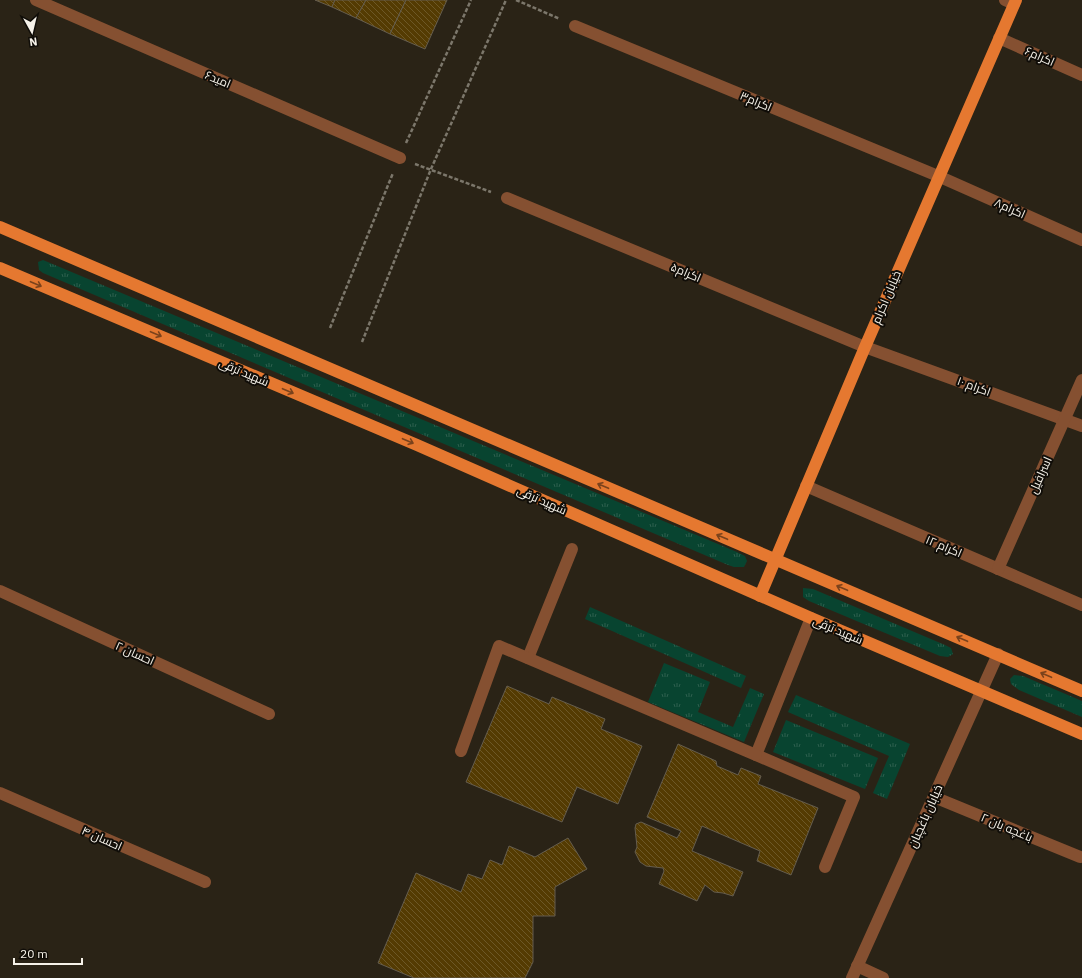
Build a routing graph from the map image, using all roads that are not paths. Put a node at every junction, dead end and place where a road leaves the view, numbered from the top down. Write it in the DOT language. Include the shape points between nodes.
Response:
graph roads {
  1 [pos="36,0"];
  2 [pos="1012,1"];
  3 [pos="575,26"];
  4 [pos="999,38"];
  5 [pos="1082,75"];
  6 [pos="400,158"];
  7 [pos="938,176"];
  8 [pos="507,198"];
  9 [pos="0,228"];
  10 [pos="1082,240"];
  11 [pos="0,268"];
  12 [pos="865,347"];
  13 [pos="1082,380"];
  14 [pos="1066,419"];
  15 [pos="1082,426"];
  16 [pos="806,486"];
  17 [pos="572,549"];
  18 [pos="775,560"];
  19 [pos="998,569"];
  20 [pos="0,591"];
  21 [pos="760,596"];
  22 [pos="1082,605"];
  23 [pos="811,618"];
  24 [pos="998,654"];
  25 [pos="528,658"];
  26 [pos="1082,691"];
  27 [pos="982,692"];
  28 [pos="269,714"];
  29 [pos="1082,734"];
  30 [pos="461,751"];
  31 [pos="756,755"];
  32 [pos="0,793"];
  33 [pos="934,797"];
  34 [pos="1080,857"];
  35 [pos="825,867"];
  36 [pos="205,882"];
  37 [pos="857,966"];
  38 [pos="852,978"];
  39 [pos="883,978"];
  1 -- 6 [label="street, امید۶"];
  2 -- 4 [label="main road, خیابان اکرام"];
  3 -- 7 [label="street, اکرام۳"];
  4 -- 5 [label="street, اکرام۶"];
  4 -- 7 [label="main road, خیابان اکرام"];
  7 -- 10 [label="street, اکرام۸"];
  7 -- 12 [label="main road, خیابان اکرام"];
  8 -- 12 [label="street, اکرام۵"];
  18 -- 9 [label="main road, one-way"];
  11 -- 21 [label="main road, شهید ترقی, one-way" via="417,445"];
  12 -- 14 [label="street, اکرام ۱۰"];
  12 -- 16 [label="main road, خیابان اکرام"];
  13 -- 14 [label="street, اسرافیل"];
  14 -- 15 [label="street, اکرام ۱۰"];
  14 -- 19 [label="street, اسرافیل"];
  16 -- 18 [label="main road, خیابان اکرام"];
  16 -- 19 [label="street, اکرام ۱۲"];
  17 -- 25 [label="street"];
  18 -- 21 [label="main road, خیابان اکرام"];
  24 -- 18 [label="main road, one-way"];
  19 -- 22 [label="street, اکرام ۱۲"];
  20 -- 28 [label="street, احسان ۲"];
  21 -- 23 [label="main road, شهید ترقی"];
  23 -- 27 [label="main road, شهید ترقی"];
  23 -- 31 [label="street"];
  26 -- 24 [label="main road, one-way"];
  24 -- 27 [label="street, خیابان باغچبان"];
  25 -- 30 [label="street" via="499,646"];
  25 -- 31 [label="street"];
  27 -- 29 [label="main road, شهید ترقی"];
  27 -- 33 [label="street, خیابان باغچبان"];
  31 -- 35 [label="street" via="854,797"];
  32 -- 36 [label="street, احسان ۴"];
  33 -- 34 [label="street, باغچه بان ۲"];
  33 -- 37 [label="street, خیابان باغچبان"];
  37 -- 38 [label="street, خیابان باغچبان"];
  37 -- 39 [label="street"];
}
